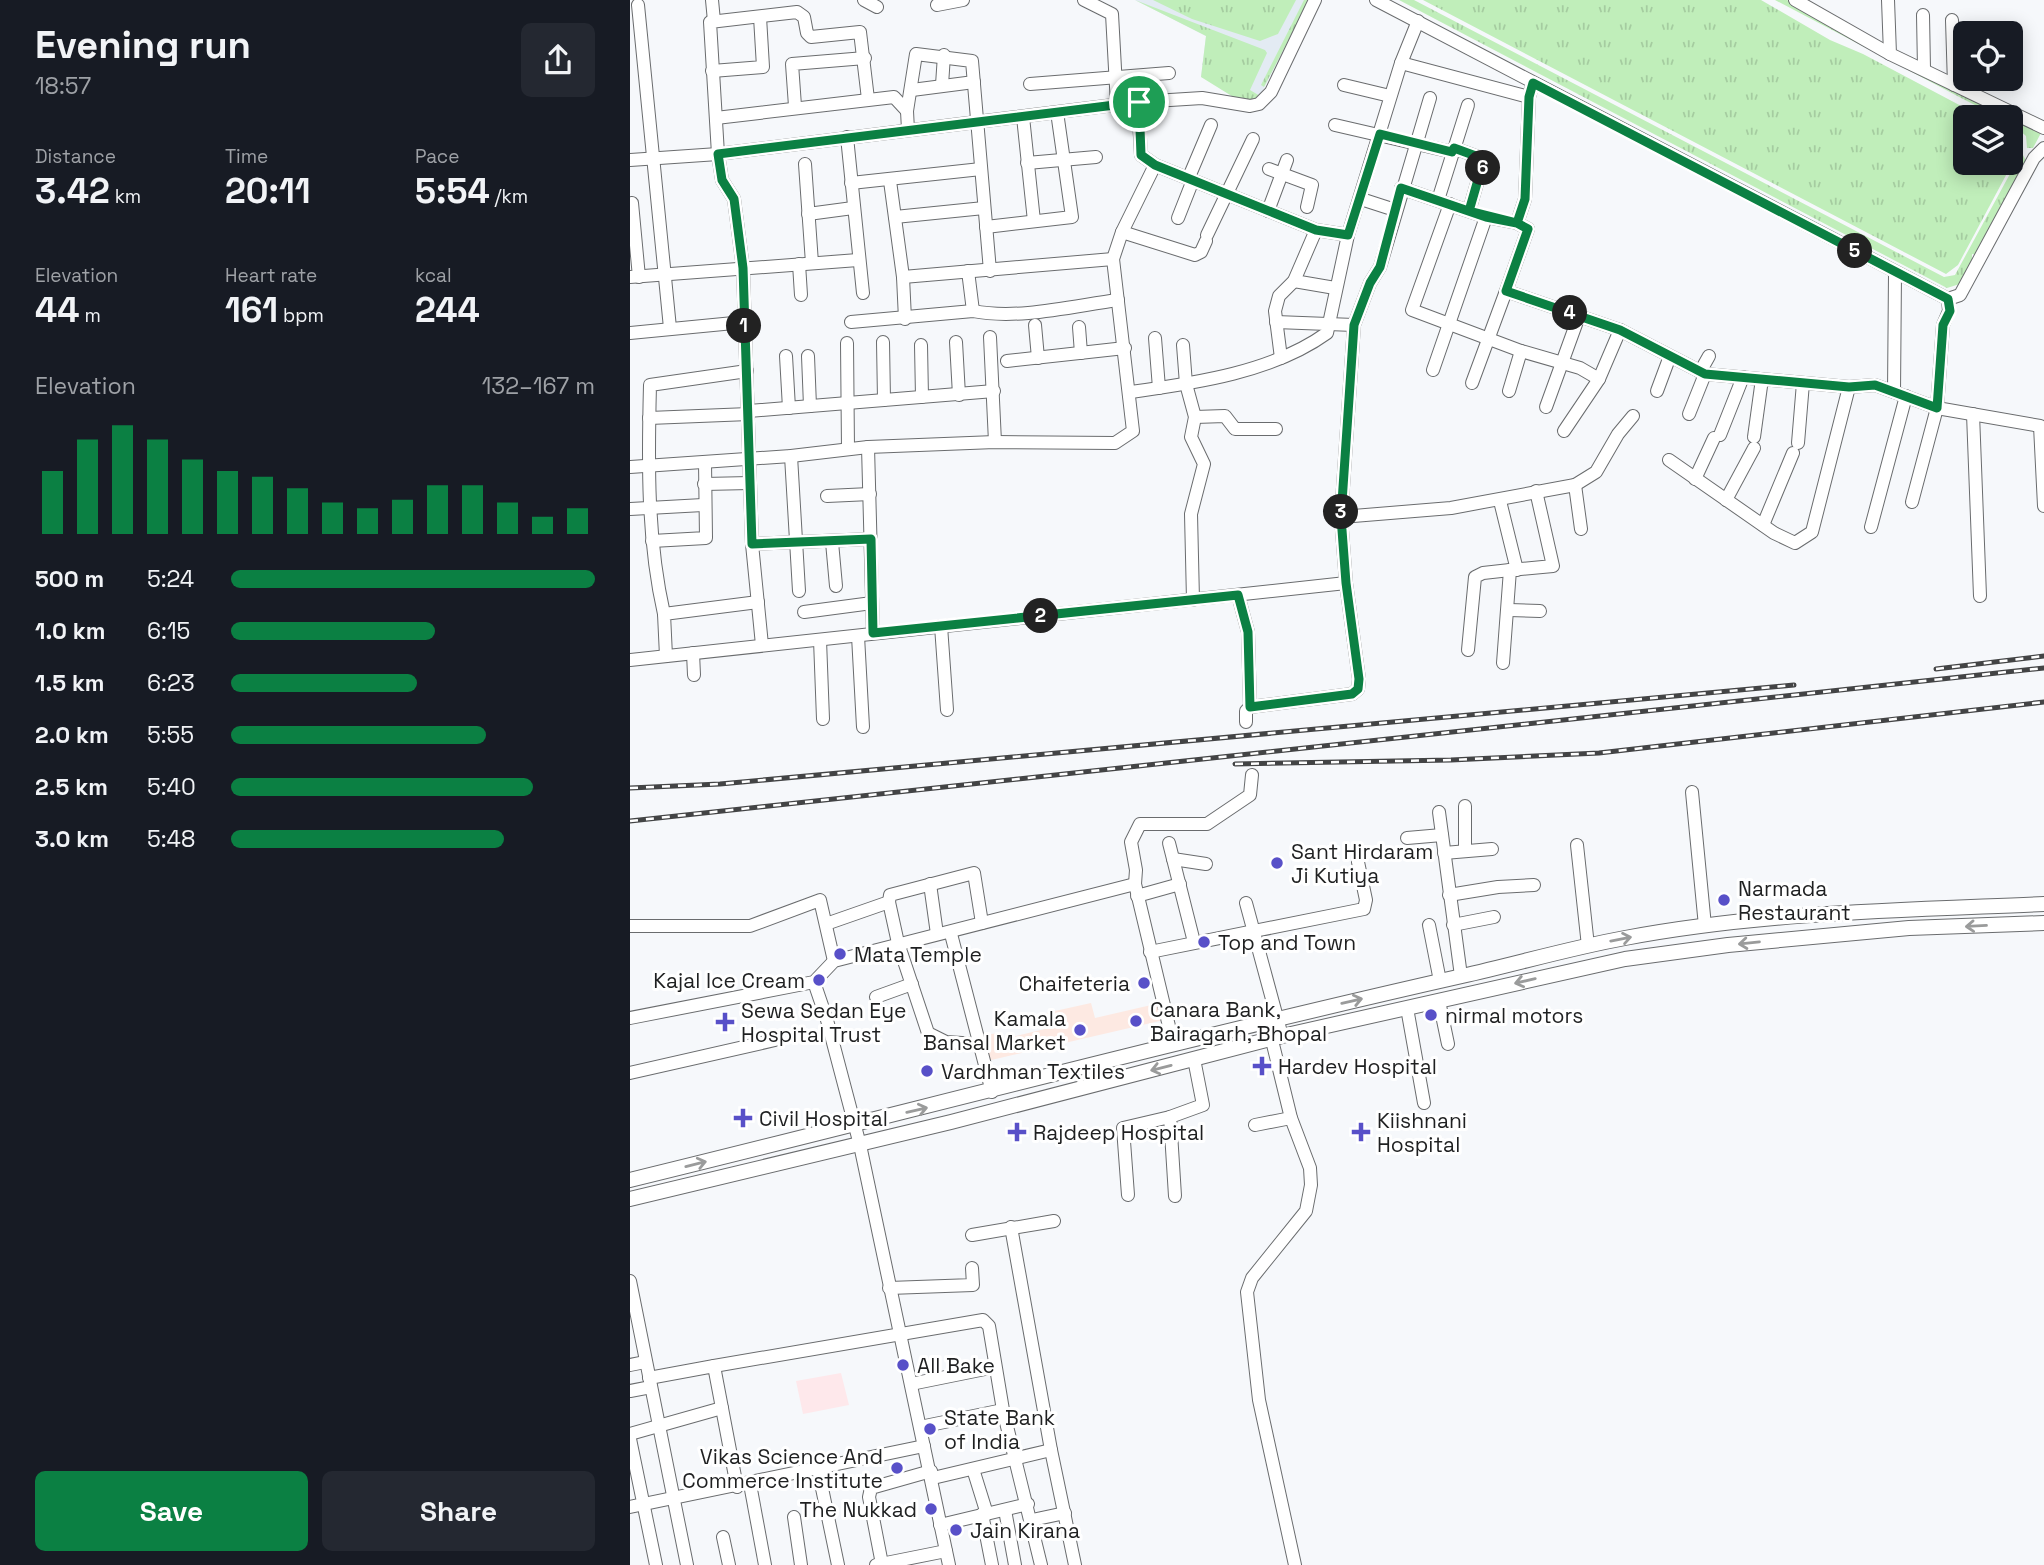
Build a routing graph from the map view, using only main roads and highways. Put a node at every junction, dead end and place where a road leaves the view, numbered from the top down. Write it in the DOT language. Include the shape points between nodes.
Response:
graph roads {
  1 [pos="2044,904"];
  2 [pos="2044,923"];
  3 [pos="630,1180"];
  4 [pos="630,1199"];
  3 -- 1 [label="main road, one-way" via="1173,1043 1588,946 1705,926 1856,912"];
  2 -- 4 [label="main road, one-way" via="1909,928 1625,960 1276,1038"];
}
